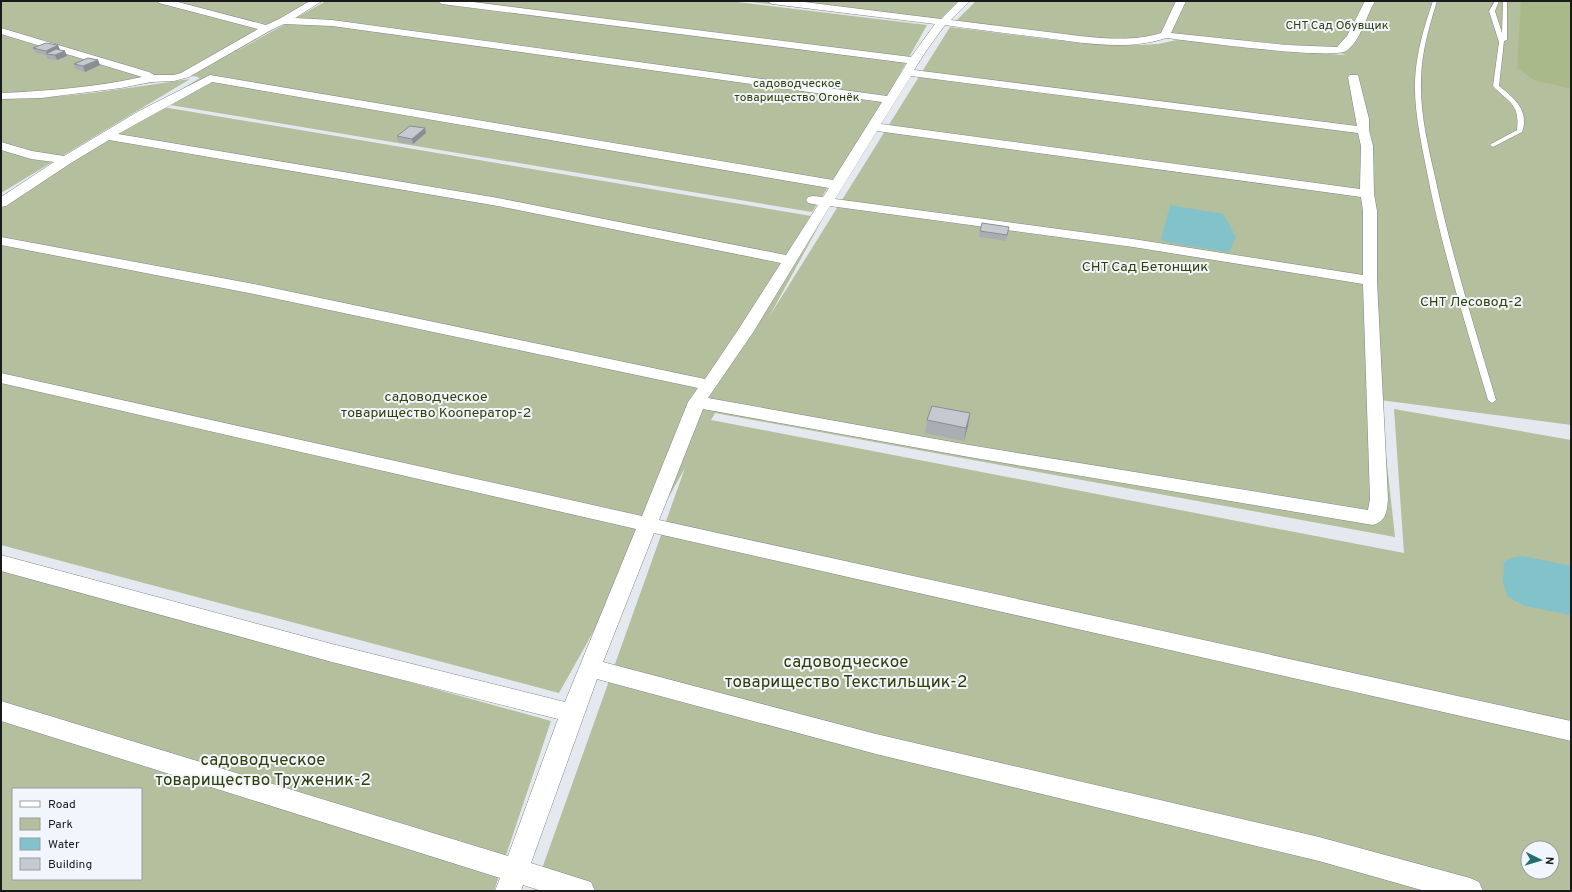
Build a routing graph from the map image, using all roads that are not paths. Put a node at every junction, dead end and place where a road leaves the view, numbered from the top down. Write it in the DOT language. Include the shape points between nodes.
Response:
graph roads {
  1 [pos="162,1"];
  2 [pos="317,1"];
  3 [pos="442,1"];
  4 [pos="772,1"];
  5 [pos="965,1"];
  6 [pos="1181,1"];
  7 [pos="1370,1"];
  8 [pos="1435,1"];
  9 [pos="1497,1"];
  10 [pos="1505,1"];
  11 [pos="283,21"];
  12 [pos="943,23"];
  13 [pos="267,28"];
  14 [pos="1,31"];
  15 [pos="1165,35"];
  16 [pos="911,67"];
  17 [pos="1503,74"];
  18 [pos="1354,77"];
  19 [pos="151,79"];
  20 [pos="1,96"];
  21 [pos="890,100"];
  22 [pos="873,127"];
  23 [pos="1363,130"];
  24 [pos="108,136"];
  25 [pos="1493,145"];
  26 [pos="1,146"];
  27 [pos="66,160"];
  28 [pos="837,184"];
  29 [pos="1367,194"];
  30 [pos="820,200"];
  31 [pos="1,203"];
  32 [pos="1,241"];
  33 [pos="790,260"];
  34 [pos="1370,281"];
  35 [pos="1,378"];
  36 [pos="709,385"];
  37 [pos="1492,400"];
  38 [pos="696,402"];
  39 [pos="648,525"];
  40 [pos="1,563"];
  41 [pos="590,668"];
  42 [pos="1,711"];
  43 [pos="572,713"];
  44 [pos="1571,731"];
  45 [pos="512,881"];
  46 [pos="582,891"];
  47 [pos="1470,891"];
  1 -- 13 [label="street"];
  2 -- 11 [label="street"];
  3 -- 16 [label="street"];
  4 -- 12 [label="street"];
  5 -- 12 [label="street"];
  6 -- 15 [label="street"];
  7 -- 15 [label="street" via="1349,42 1340,50 1286,48"];
  8 -- 37 [label="lane" via="1420,57 1420,123 1439,218"];
  9 -- 25 [label="lane" via="1492,11 1502,42 1496,86 1519,107 1522,117 1520,131"];
  10 -- 17 [label="lane"];
  11 -- 13 [label="street"];
  11 -- 21 [label="street" via="332,23"];
  12 -- 15 [label="street" via="1089,40 1138,41"];
  12 -- 16 [label="street"];
  13 -- 19 [label="street" via="185,75"];
  14 -- 19 [label="street" via="145,74"];
  16 -- 21 [label="street"];
  16 -- 23 [label="street" via="1146,104"];
  18 -- 23 [label="street"];
  19 -- 20 [label="street" via="42,95"];
  21 -- 22 [label="street"];
  22 -- 28 [label="street"];
  22 -- 29 [label="street"];
  23 -- 29 [label="street" via="1367,146"];
  24 -- 27 [label="street"];
  24 -- 28 [label="street" via="210,78"];
  24 -- 33 [label="street" via="498,202"];
  26 -- 27 [label="street" via="31,155"];
  27 -- 31 [label="street"];
  28 -- 30 [label="street"];
  29 -- 34 [label="street" via="1370,211"];
  30 -- 33 [label="street"];
  30 -- 34 [label="street" via="1133,243"];
  32 -- 36 [label="street" via="254,289"];
  33 -- 36 [label="street"];
  34 -- 38 [label="street" via="1379,499 1377,514 1373,518 969,451"];
  35 -- 39 [label="street"];
  36 -- 38 [label="street"];
  38 -- 39 [label="street"];
  39 -- 41 [label="street"];
  39 -- 44 [label="street"];
  40 -- 43 [label="street" via="332,653"];
  41 -- 43 [label="street"];
  41 -- 47 [label="street" via="876,744 1319,849"];
  42 -- 45 [label="street"];
  43 -- 45 [label="street"];
  45 -- 46 [label="street"];
}
